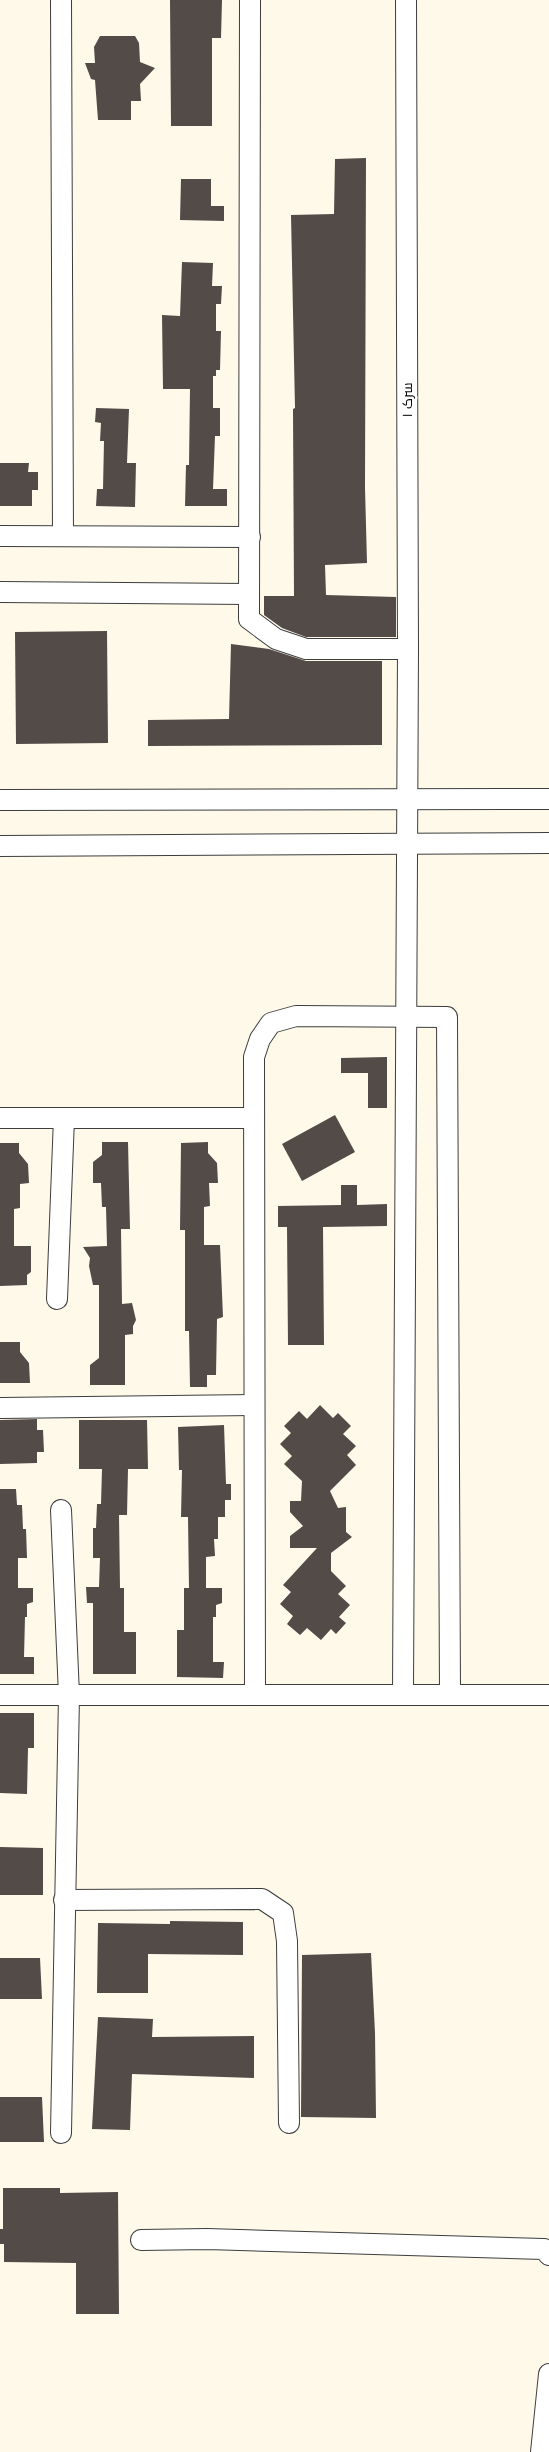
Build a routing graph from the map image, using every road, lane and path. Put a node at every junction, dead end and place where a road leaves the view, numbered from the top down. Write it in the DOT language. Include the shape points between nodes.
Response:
graph roads {
  1 [pos="61,0"];
  2 [pos="250,0"];
  3 [pos="406,0"];
  4 [pos="0,536"];
  5 [pos="62,536"];
  6 [pos="250,537"];
  7 [pos="0,592"];
  8 [pos="250,594"];
  9 [pos="408,649"];
  10 [pos="549,799"];
  11 [pos="0,800"];
  12 [pos="406,800"];
  13 [pos="549,843"];
  14 [pos="406,844"];
  15 [pos="0,846"];
  16 [pos="404,1016"];
  17 [pos="0,1118"];
  18 [pos="64,1118"];
  19 [pos="252,1118"];
  20 [pos="57,1299"];
  21 [pos="254,1405"];
  22 [pos="0,1408"];
  23 [pos="61,1510"];
  24 [pos="403,1694"];
  25 [pos="450,1694"];
  26 [pos="549,1694"];
  27 [pos="255,1695"];
  28 [pos="0,1696"];
  29 [pos="69,1696"];
  30 [pos="64,1900"];
  31 [pos="289,2122"];
  32 [pos="61,2133"];
  33 [pos="141,2240"];
  34 [pos="549,2255"];
  35 [pos="549,2374"];
  36 [pos="541,2452"];
  1 -- 5 [label="street"];
  2 -- 6 [label="street"];
  3 -- 9 [label="street, سرک ۱"];
  4 -- 5 [label="street"];
  5 -- 6 [label="street"];
  6 -- 8 [label="street"];
  7 -- 8 [label="street"];
  8 -- 9 [label="street" via="249,618 276,639 298,647"];
  9 -- 12 [label="street, سرک ۱"];
  10 -- 12 [label="street"];
  11 -- 12 [label="street"];
  12 -- 14 [label="street, سرک ۱"];
  13 -- 14 [label="street"];
  14 -- 15 [label="street"];
  14 -- 16 [label="street, سرک ۱"];
  16 -- 19 [label="street" via="296,1016 272,1022 260,1039 254,1057"];
  16 -- 24 [label="street, سرک ۱"];
  16 -- 25 [label="street" via="447,1017"];
  17 -- 18 [label="street"];
  18 -- 19 [label="street"];
  18 -- 20 [label="street"];
  19 -- 21 [label="street"];
  21 -- 22 [label="street"];
  21 -- 27 [label="street"];
  23 -- 29 [label="street"];
  24 -- 25 [label="street"];
  24 -- 27 [label="street"];
  25 -- 26 [label="street"];
  27 -- 29 [label="street"];
  28 -- 29 [label="street"];
  29 -- 30 [label="street"];
  30 -- 31 [label="street" via="262,1899 283,1913 288,1941"];
  30 -- 32 [label="street"];
  33 -- 34 [label="street" via="207,2239 534,2249 544,2250"];
  35 -- 36 [label="street"];
}
